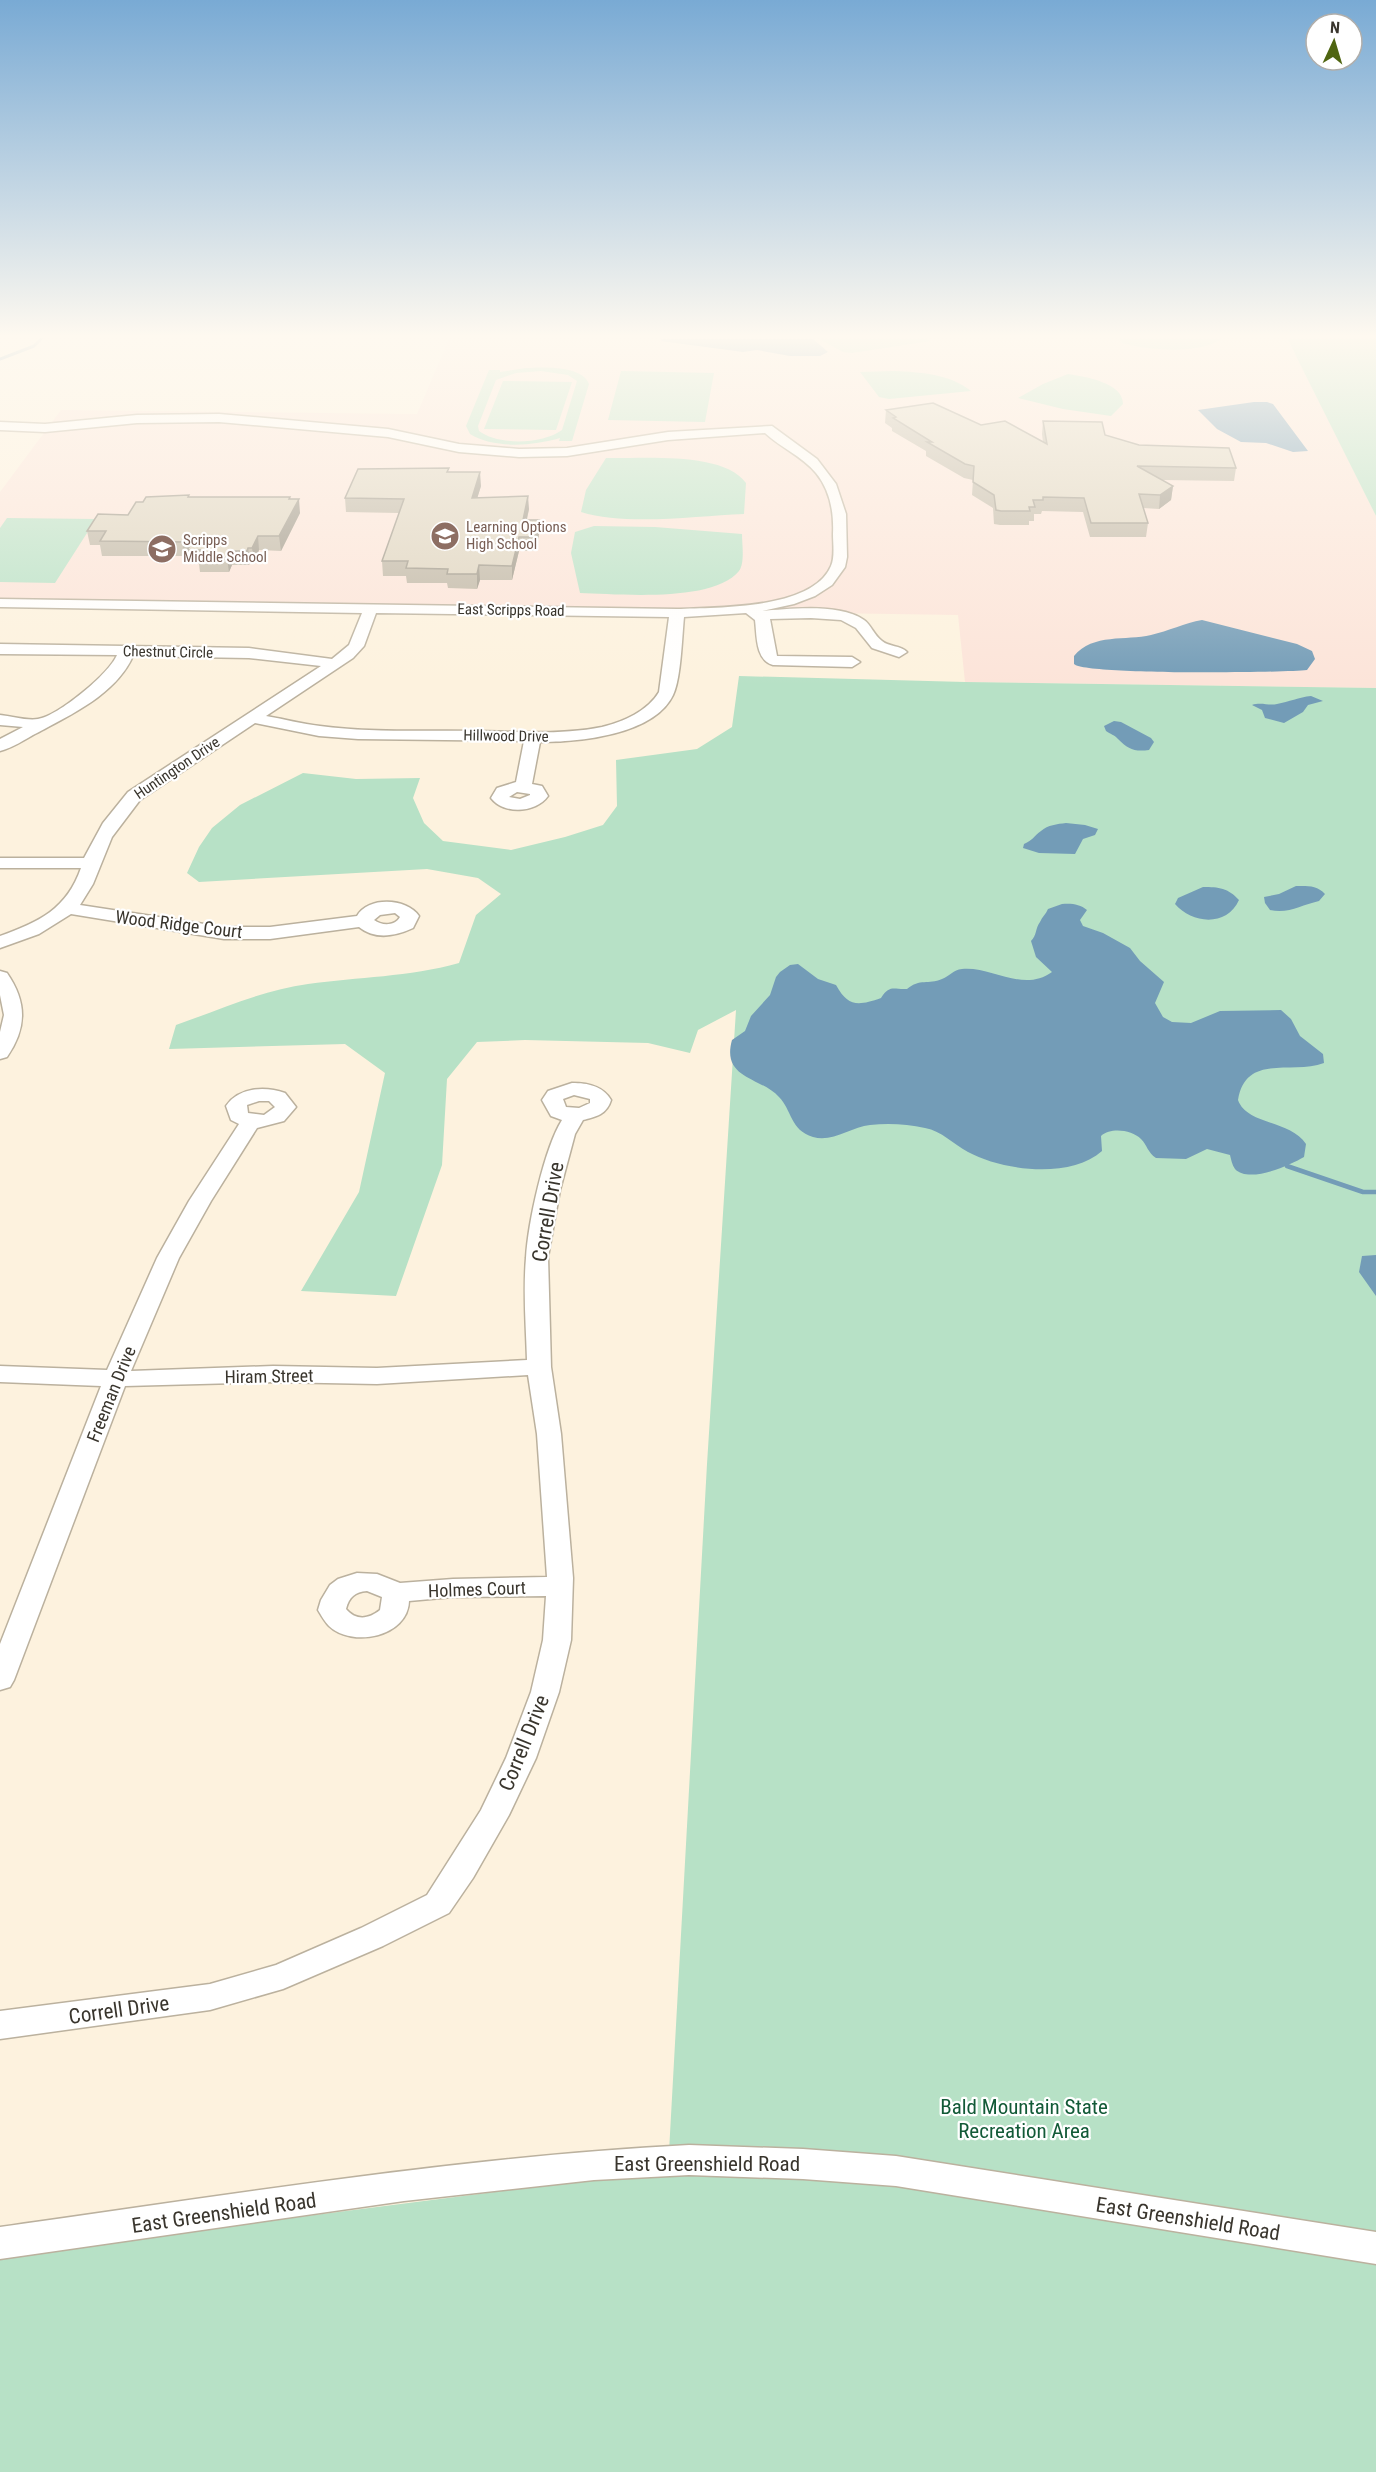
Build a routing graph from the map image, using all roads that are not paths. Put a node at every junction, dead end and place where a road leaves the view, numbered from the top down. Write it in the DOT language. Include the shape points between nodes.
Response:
graph roads {
  1 [pos="800,454"];
  2 [pos="0,603"];
  3 [pos="371,608"];
  4 [pos="754,612"];
  5 [pos="677,613"];
  6 [pos="0,649"];
  7 [pos="128,651"];
  8 [pos="899,652"];
  9 [pos="852,662"];
  10 [pos="335,664"];
  11 [pos="252,718"];
  12 [pos="0,720"];
  13 [pos="39,724"];
  14 [pos="533,737"];
  15 [pos="0,746"];
  16 [pos="523,787"];
  17 [pos="0,863"];
  18 [pos="92,863"];
  19 [pos="66,908"];
  20 [pos="364,921"];
  21 [pos="0,942"];
  22 [pos="0,977"];
  23 [pos="0,1053"];
  24 [pos="575,1115"];
  25 [pos="251,1121"];
  26 [pos="538,1367"];
  27 [pos="0,1374"];
  28 [pos="116,1378"];
  29 [pos="558,1586"];
  30 [pos="395,1593"];
  31 [pos="0,1680"];
  32 [pos="0,2025"];
  33 [pos="0,2243"];
  34 [pos="1376,2248"];
  1 -- 4 [label="street, East Scripps Road" via="823,473 841,510 839,565 819,589"];
  2 -- 3 [label="street, East Scripps Road"];
  3 -- 5 [label="street, East Scripps Road"];
  3 -- 10 [label="street, Huntington Drive" via="356,646"];
  4 -- 5 [label="street, East Scripps Road"];
  4 -- 8 [label="street" via="850,618 868,631 874,643"];
  4 -- 9 [label="street" via="765,625 768,655 773,660"];
  5 -- 14 [label="street, Hillwood Drive" via="667,692 647,714 605,731"];
  6 -- 7 [label="street, Chestnut Circle"];
  7 -- 10 [label="street, Chestnut Circle" via="249,653"];
  7 -- 13 [label="street" via="106,683"];
  10 -- 11 [label="street, Huntington Drive"];
  11 -- 14 [label="street, Hillwood Drive" via="319,731"];
  11 -- 18 [label="street, Huntington Drive" via="134,796 112,819"];
  12 -- 13 [label="street"];
  13 -- 15 [label="street"];
  14 -- 16 [label="street"];
  17 -- 18 [label="street"];
  18 -- 19 [label="street, Huntington Drive" via="89,875"];
  19 -- 20 [label="street, Wood Ridge Court" via="224,933 270,933"];
  19 -- 21 [label="street, Huntington Drive" via="45,923"];
  22 -- 23 [label="street" via="11,995 15,1013 11,1033"];
  24 -- 26 [label="street, Correll Drive" via="564,1134 549,1190 537,1257"];
  25 -- 28 [label="street, Freeman Drive" via="168,1258"];
  26 -- 28 [label="street, Hiram Street" via="377,1376"];
  26 -- 29 [label="street, Correll Drive" via="554,1480"];
  27 -- 28 [label="street, Hiram Street"];
  28 -- 31 [label="street, Freeman Drive"];
  29 -- 30 [label="street, Holmes Court"];
  29 -- 32 [label="street, Correll Drive" via="558,1640 545,1692 521,1758 476,1846 438,1905 283,1976 231,1991 132,2009"];
  33 -- 34 [label="street, East Greenshield Road" via="405,2186 594,2164 689,2160 896,2171"];
}
